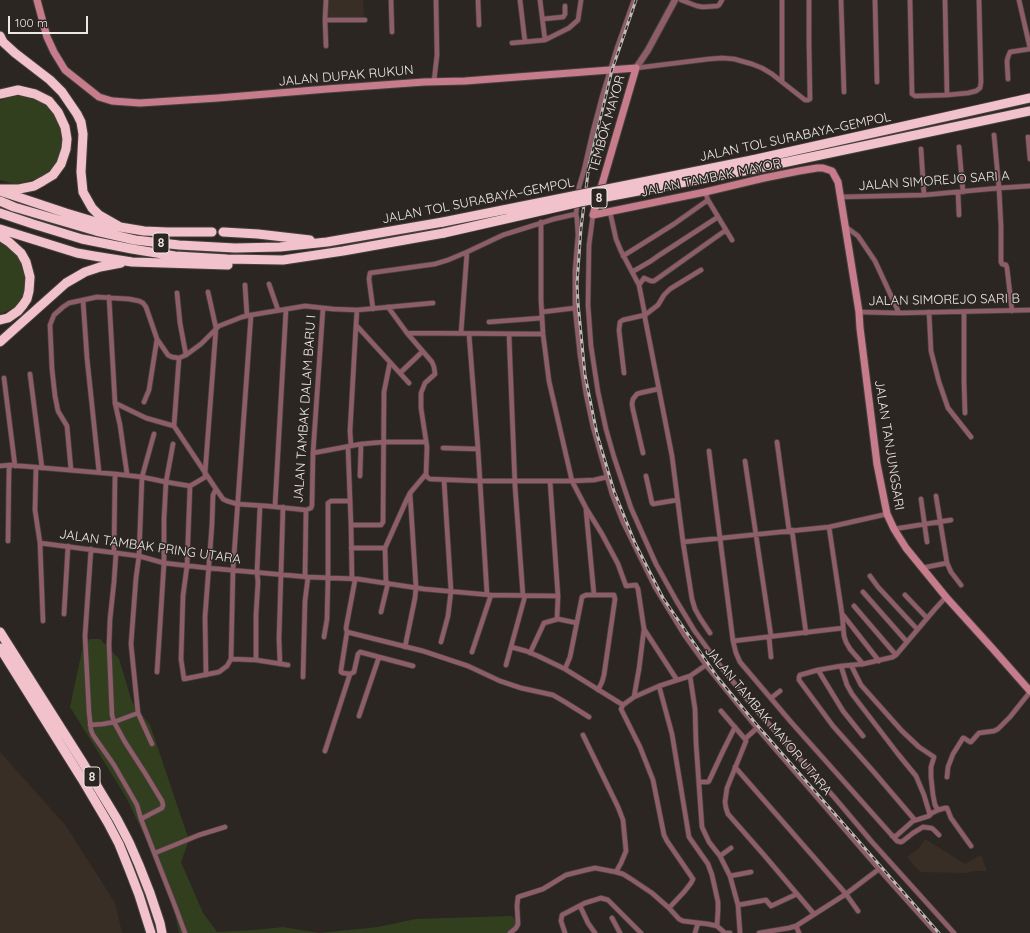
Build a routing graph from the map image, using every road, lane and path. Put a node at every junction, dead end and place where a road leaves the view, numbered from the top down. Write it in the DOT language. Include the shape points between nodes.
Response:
graph roads {
  1 [pos="37,0"];
  2 [pos="326,0"];
  3 [pos="391,0"];
  4 [pos="436,0"];
  5 [pos="478,0"];
  6 [pos="520,0"];
  7 [pos="540,0"];
  8 [pos="581,0"];
  9 [pos="634,0"];
  10 [pos="675,0"];
  11 [pos="681,0"];
  12 [pos="722,0"];
  13 [pos="782,0"];
  14 [pos="809,0"];
  15 [pos="841,0"];
  16 [pos="875,0"];
  17 [pos="910,0"];
  18 [pos="945,0"];
  19 [pos="979,0"];
  20 [pos="1019,0"];
  21 [pos="565,6"];
  22 [pos="543,19"];
  23 [pos="325,20"];
  24 [pos="365,20"];
  25 [pos="479,25"];
  26 [pos="392,32"];
  27 [pos="0,36"];
  28 [pos="545,40"];
  29 [pos="525,42"];
  30 [pos="512,43"];
  31 [pos="326,46"];
  32 [pos="1030,49"];
  33 [pos="636,68"];
  34 [pos="610,70"];
  35 [pos="1008,79"];
  36 [pos="434,81"];
  37 [pos="782,82"];
  38 [pos="877,82"];
  39 [pos="844,92"];
  40 [pos="0,94"];
  41 [pos="947,95"];
  42 [pos="1030,98"];
  43 [pos="1030,111"];
  44 [pos="994,135"];
  45 [pos="1028,138"];
  46 [pos="960,147"];
  47 [pos="921,150"];
  48 [pos="1030,159"];
  49 [pos="753,164"];
  50 [pos="816,168"];
  51 [pos="1030,186"];
  52 [pos="1000,188"];
  53 [pos="0,190"];
  54 [pos="705,192"];
  55 [pos="960,192"];
  56 [pos="924,195"];
  57 [pos="840,198"];
  58 [pos="708,200"];
  59 [pos="0,201"];
  60 [pos="610,212"];
  61 [pos="0,213"];
  62 [pos="576,214"];
  63 [pos="593,215"];
  64 [pos="959,215"];
  65 [pos="718,217"];
  66 [pos="541,222"];
  67 [pos="844,226"];
  68 [pos="120,227"];
  69 [pos="0,229"];
  70 [pos="726,230"];
  71 [pos="212,232"];
  72 [pos="223,232"];
  73 [pos="0,236"];
  74 [pos="732,240"];
  75 [pos="328,242"];
  76 [pos="467,252"];
  77 [pos="624,256"];
  78 [pos="283,260"];
  79 [pos="132,262"];
  80 [pos="701,270"];
  81 [pos="632,272"];
  82 [pos="269,284"];
  83 [pos="245,285"];
  84 [pos="639,285"];
  85 [pos="208,292"];
  86 [pos="177,294"];
  87 [pos="109,297"];
  88 [pos="84,300"];
  89 [pos="433,303"];
  90 [pos="388,307"];
  91 [pos="323,308"];
  92 [pos="575,308"];
  93 [pos="286,309"];
  94 [pos="373,309"];
  95 [pos="278,310"];
  96 [pos="357,310"];
  97 [pos="1030,310"];
  98 [pos="1012,311"];
  99 [pos="859,312"];
  100 [pos="929,312"];
  101 [pos="964,312"];
  102 [pos="899,313"];
  103 [pos="249,315"];
  104 [pos="542,315"];
  105 [pos="645,315"];
  106 [pos="0,320"];
  107 [pos="489,322"];
  108 [pos="356,325"];
  109 [pos="216,328"];
  110 [pos="407,333"];
  111 [pos="461,333"];
  112 [pos="469,334"];
  113 [pos="509,334"];
  114 [pos="543,334"];
  115 [pos="157,339"];
  116 [pos="0,342"];
  117 [pos="422,352"];
  118 [pos="186,355"];
  119 [pos="179,358"];
  120 [pos="390,362"];
  121 [pos="400,373"];
  122 [pos="624,373"];
  123 [pos="30,374"];
  124 [pos="4,378"];
  125 [pos="409,383"];
  126 [pos="658,389"];
  127 [pos="144,402"];
  128 [pos="115,403"];
  129 [pos="965,413"];
  130 [pos="174,426"];
  131 [pos="154,434"];
  132 [pos="971,437"];
  133 [pos="384,442"];
  134 [pos="426,442"];
  135 [pos="776,442"];
  136 [pos="173,444"];
  137 [pos="361,444"];
  138 [pos="349,447"];
  139 [pos="443,448"];
  140 [pos="478,449"];
  141 [pos="709,451"];
  142 [pos="312,453"];
  143 [pos="643,453"];
  144 [pos="745,461"];
  145 [pos="0,466"];
  146 [pos="12,466"];
  147 [pos="36,467"];
  148 [pos="42,468"];
  149 [pos="71,470"];
  150 [pos="99,472"];
  151 [pos="115,474"];
  152 [pos="127,474"];
  153 [pos="426,474"];
  154 [pos="206,475"];
  155 [pos="360,476"];
  156 [pos="646,476"];
  157 [pos="142,477"];
  158 [pos="607,478"];
  159 [pos="444,480"];
  160 [pos="479,481"];
  161 [pos="515,481"];
  162 [pos="550,481"];
  163 [pos="572,481"];
  164 [pos="166,482"];
  165 [pos="190,486"];
  166 [pos="216,489"];
  167 [pos="410,493"];
  168 [pos="936,496"];
  169 [pos="921,499"];
  170 [pos="678,500"];
  171 [pos="350,501"];
  172 [pos="237,504"];
  173 [pos="260,506"];
  174 [pos="275,506"];
  175 [pos="283,507"];
  176 [pos="586,508"];
  177 [pos="306,510"];
  178 [pos="887,514"];
  179 [pos="952,520"];
  180 [pos="940,523"];
  181 [pos="351,525"];
  182 [pos="924,525"];
  183 [pos="829,527"];
  184 [pos="894,529"];
  185 [pos="791,530"];
  186 [pos="756,534"];
  187 [pos="721,538"];
  188 [pos="8,541"];
  189 [pos="683,542"];
  190 [pos="927,542"];
  191 [pos="40,543"];
  192 [pos="68,546"];
  193 [pos="351,548"];
  194 [pos="385,548"];
  195 [pos="91,549"];
  196 [pos="115,552"];
  197 [pos="139,556"];
  198 [pos="164,563"];
  199 [pos="947,563"];
  200 [pos="187,566"];
  201 [pos="208,568"];
  202 [pos="922,568"];
  203 [pos="233,570"];
  204 [pos="257,572"];
  205 [pos="281,574"];
  206 [pos="870,576"];
  207 [pos="306,577"];
  208 [pos="328,578"];
  209 [pos="354,579"];
  210 [pos="387,583"];
  211 [pos="961,585"];
  212 [pos="416,588"];
  213 [pos="451,591"];
  214 [pos="863,592"];
  215 [pos="489,594"];
  216 [pos="594,595"];
  217 [pos="905,595"];
  218 [pos="524,596"];
  219 [pos="558,596"];
  220 [pos="946,597"];
  221 [pos="854,606"];
  222 [pos="381,612"];
  223 [pos="64,614"];
  224 [pos="842,614"];
  225 [pos="927,618"];
  226 [pos="558,619"];
  227 [pos="43,621"];
  228 [pos="577,622"];
  229 [pos="843,628"];
  230 [pos="644,629"];
  231 [pos="917,629"];
  232 [pos="0,632"];
  233 [pos="347,632"];
  234 [pos="806,632"];
  235 [pos="710,633"];
  236 [pos="770,636"];
  237 [pos="324,637"];
  238 [pos="733,641"];
  239 [pos="441,642"];
  240 [pos="906,642"];
  241 [pos="405,647"];
  242 [pos="511,647"];
  243 [pos="0,648"];
  244 [pos="472,652"];
  245 [pos="530,653"];
  246 [pos="896,655"];
  247 [pos="379,657"];
  248 [pos="771,657"];
  249 [pos="231,659"];
  250 [pos="256,660"];
  251 [pos="879,661"];
  252 [pos="280,664"];
  253 [pos="288,664"];
  254 [pos="863,664"];
  255 [pos="506,665"];
  256 [pos="706,665"];
  257 [pos="851,665"];
  258 [pos="413,666"];
  259 [pos="841,666"];
  260 [pos="565,669"];
  261 [pos="818,670"];
  262 [pos="157,672"];
  263 [pos="350,674"];
  264 [pos="206,675"];
  265 [pos="690,676"];
  266 [pos="303,677"];
  267 [pos="677,680"];
  268 [pos="659,686"];
  269 [pos="598,690"];
  270 [pos="780,691"];
  271 [pos="1030,692"];
  272 [pos="634,697"];
  273 [pos="771,698"];
  274 [pos="623,705"];
  275 [pos="721,711"];
  276 [pos="138,713"];
  277 [pos="359,716"];
  278 [pos="589,718"];
  279 [pos="114,722"];
  280 [pos="90,725"];
  281 [pos="735,727"];
  282 [pos="757,728"];
  283 [pos="583,735"];
  284 [pos="863,736"];
  285 [pos="746,739"];
  286 [pos="152,744"];
  287 [pos="324,751"];
  288 [pos="735,767"];
  289 [pos="947,777"];
  290 [pos="699,782"];
  291 [pos="937,808"];
  292 [pos="930,815"];
  293 [pos="141,819"];
  294 [pos="913,821"];
  295 [pos="225,827"];
  296 [pos="939,835"];
  297 [pos="892,836"];
  298 [pos="971,846"];
  299 [pos="732,848"];
  300 [pos="154,853"];
  301 [pos="720,856"];
  302 [pos="879,869"];
  303 [pos="616,872"];
  304 [pos="751,872"];
  305 [pos="730,876"];
  306 [pos="797,894"];
  307 [pos="846,894"];
  308 [pos="738,905"];
  309 [pos="580,906"];
  310 [pos="669,908"];
  311 [pos="858,911"];
  312 [pos="814,914"];
  313 [pos="612,918"];
  314 [pos="698,923"];
  315 [pos="717,926"];
  316 [pos="796,926"];
  317 [pos="151,933"];
  318 [pos="162,933"];
  319 [pos="184,933"];
  320 [pos="510,933"];
  321 [pos="565,933"];
  322 [pos="595,933"];
  323 [pos="620,933"];
  324 [pos="641,933"];
  325 [pos="695,933"];
  326 [pos="725,933"];
  327 [pos="730,933"];
  328 [pos="740,933"];
  329 [pos="759,933"];
  330 [pos="766,933"];
  331 [pos="799,933"];
  332 [pos="936,933"];
  333 [pos="954,933"];
  1 -- 36 [label="main road, JALAN DUPAK RUKUN" via="47,37 65,70 99,97 112,101 140,103"];
  2 -- 23 [label="street"];
  3 -- 26 [label="street"];
  4 -- 36 [label="street" via="437,55"];
  5 -- 25 [label="street"];
  6 -- 29 [label="street"];
  7 -- 22 [label="street"];
  8 -- 28 [label="street" via="578,20 569,28"];
  9 -- 34 [label="street, JALAN TAMBAK MAYOR UTARA"];
  10 -- 33 [label="street"];
  11 -- 12 [label="street" via="703,7 717,6"];
  13 -- 37 [label="street"];
  14 -- 37 [label="street" via="810,99 805,100"];
  15 -- 39 [label="street"];
  16 -- 38 [label="street"];
  17 -- 41 [label="street" via="912,94"];
  18 -- 41 [label="street"];
  19 -- 41 [label="street" via="980,88 968,93"];
  20 -- 32 [label="street"];
  21 -- 22 [label="street" via="563,17"];
  22 -- 28 [label="street"];
  23 -- 24 [label="street"];
  23 -- 31 [label="street"];
  27 -- 68 [label="highway" via="15,53 50,80 78,114 83,134 83,192 92,208"];
  28 -- 29 [label="street"];
  29 -- 30 [label="street"];
  32 -- 35 [label="street" via="1010,52 1007,61"];
  33 -- 34 [label="main road, JALAN DUPAK RUKUN"];
  33 -- 37 [label="street" via="709,59 734,59 762,68"];
  33 -- 63 [label="main road, TEMBOK MAYOR"];
  34 -- 36 [label="main road, JALAN DUPAK RUKUN"];
  34 -- 62 [label="street, JALAN TAMBAK MAYOR UTARA" via="579,187"];
  40 -- 53 [label="highway" via="18,90 49,101 58,112 67,139 66,149 53,175 34,186"];
  42 -- 49 [label="highway, JALAN TOL SURABAYA–GEMPOL / 8"];
  43 -- 49 [label="highway, JALAN TOL SURABAYA–GEMPOL / 8"];
  44 -- 52 [label="street"];
  45 -- 48 [label="street"];
  46 -- 55 [label="street"];
  47 -- 56 [label="street"];
  49 -- 75 [label="highway, JALAN TOL SURABAYA–GEMPOL / 8, bridge"];
  49 -- 78 [label="highway, JALAN TOL SURABAYA–GEMPOL / 8, bridge" via="444,233"];
  50 -- 54 [label="main road, JALAN TAMBAK MAYOR"];
  50 -- 57 [label="main road, JALAN TANJUNGSARI" via="832,171 838,182"];
  51 -- 52 [label="street, JALAN SIMOREJO SARI A"];
  52 -- 55 [label="street, JALAN SIMOREJO SARI A"];
  52 -- 98 [label="street" via="1001,262 1007,268"];
  53 -- 68 [label="highway" via="66,213"];
  54 -- 58 [label="street"];
  54 -- 60 [label="main road, JALAN TAMBAK MAYOR"];
  55 -- 56 [label="street, JALAN SIMOREJO SARI A"];
  55 -- 64 [label="street"];
  56 -- 57 [label="street, JALAN SIMOREJO SARI A"];
  57 -- 67 [label="main road, JALAN TANJUNGSARI"];
  58 -- 65 [label="street"];
  58 -- 77 [label="street"];
  59 -- 75 [label="highway, JALAN TOL SURABAYA–GEMPOL / 8" via="82,227 135,240 235,248"];
  60 -- 63 [label="main road"];
  60 -- 77 [label="street" via="616,239"];
  61 -- 78 [label="highway, JALAN TOL SURABAYA–GEMPOL / 8" via="82,239 132,249 175,256"];
  62 -- 66 [label="street"];
  62 -- 92 [label="street, JALAN TAMBAK MAYOR UTARA" via="578,235"];
  63 -- 333 [label="street" via="589,245 588,305 597,385 614,457 631,508 656,564 694,630 751,704"];
  65 -- 70 [label="street"];
  65 -- 81 [label="street"];
  66 -- 76 [label="street" via="503,235"];
  66 -- 104 [label="street"];
  67 -- 99 [label="main road, JALAN TANJUNGSARI"];
  67 -- 102 [label="street" via="858,236 876,262"];
  68 -- 71 [label="highway" via="144,231"];
  69 -- 79 [label="highway" via="77,253"];
  70 -- 74 [label="street"];
  70 -- 84 [label="street" via="654,281 644,278"];
  72 -- 75 [label="highway"];
  73 -- 106 [label="highway" via="21,253 30,277 29,291 23,305 8,318"];
  76 -- 94 [label="street" via="435,264 370,273 368,279"];
  76 -- 111 [label="street"];
  77 -- 81 [label="street"];
  78 -- 79 [label="highway" via="226,265"];
  79 -- 116 [label="highway" via="100,267 66,283"];
  80 -- 105 [label="street" via="670,289 658,305"];
  81 -- 84 [label="street"];
  82 -- 95 [label="street"];
  83 -- 103 [label="street"];
  84 -- 105 [label="street"];
  85 -- 109 [label="street"];
  86 -- 118 [label="street"];
  87 -- 88 [label="street"];
  87 -- 115 [label="street" via="142,303"];
  87 -- 128 [label="street"];
  88 -- 149 [label="street" via="74,301 63,307 54,315 50,325 54,389 58,411 67,426"];
  88 -- 150 [label="street" via="87,358"];
  89 -- 90 [label="street"];
  90 -- 94 [label="street"];
  90 -- 110 [label="street"];
  91 -- 93 [label="street" via="305,306"];
  91 -- 96 [label="street"];
  91 -- 142 [label="street, JALAN TAMBAK DALAM BARU I"];
  92 -- 104 [label="street"];
  92 -- 158 [label="street, JALAN TAMBAK MAYOR UTARA" via="586,394"];
  93 -- 95 [label="street"];
  93 -- 174 [label="street"];
  94 -- 96 [label="street"];
  95 -- 103 [label="street"];
  96 -- 108 [label="street"];
  97 -- 98 [label="street, JALAN SIMOREJO SARI B"];
  98 -- 101 [label="street, JALAN SIMOREJO SARI B"];
  99 -- 102 [label="street, JALAN SIMOREJO SARI B"];
  99 -- 178 [label="main road, JALAN TANJUNGSARI" via="877,464"];
  100 -- 101 [label="street, JALAN SIMOREJO SARI B"];
  100 -- 102 [label="street, JALAN SIMOREJO SARI B"];
  100 -- 132 [label="street" via="931,351 939,382 948,408"];
  101 -- 129 [label="street"];
  103 -- 109 [label="street"];
  103 -- 172 [label="street"];
  104 -- 107 [label="street"];
  104 -- 114 [label="street"];
  105 -- 122 [label="street" via="620,322"];
  105 -- 126 [label="street"];
  108 -- 120 [label="street"];
  108 -- 138 [label="street"];
  109 -- 118 [label="street"];
  109 -- 154 [label="street"];
  110 -- 111 [label="street"];
  110 -- 117 [label="street"];
  111 -- 112 [label="street"];
  112 -- 113 [label="street"];
  112 -- 140 [label="street"];
  113 -- 114 [label="street"];
  113 -- 161 [label="street"];
  114 -- 163 [label="street" via="549,381"];
  115 -- 119 [label="street" via="168,355"];
  115 -- 127 [label="street" via="149,390"];
  117 -- 121 [label="street"];
  117 -- 134 [label="street" via="432,362 435,371 425,383 421,394"];
  118 -- 119 [label="street"];
  119 -- 130 [label="street"];
  120 -- 121 [label="street"];
  120 -- 133 [label="street" via="384,392"];
  121 -- 125 [label="street"];
  123 -- 148 [label="street"];
  124 -- 146 [label="street"];
  126 -- 143 [label="street" via="637,394 633,399 633,410"];
  126 -- 170 [label="street"];
  128 -- 130 [label="street" via="146,418"];
  128 -- 152 [label="street"];
  130 -- 154 [label="street"];
  131 -- 157 [label="street"];
  133 -- 134 [label="street"];
  133 -- 137 [label="street"];
  133 -- 181 [label="street" via="383,523"];
  134 -- 153 [label="street"];
  135 -- 185 [label="street"];
  136 -- 164 [label="street"];
  137 -- 138 [label="street"];
  137 -- 155 [label="street"];
  138 -- 142 [label="street"];
  138 -- 171 [label="street"];
  139 -- 140 [label="street"];
  140 -- 160 [label="street"];
  141 -- 187 [label="street"];
  142 -- 177 [label="street, JALAN TAMBAK DALAM BARU I" via="312,506"];
  144 -- 186 [label="street"];
  145 -- 146 [label="street"];
  146 -- 147 [label="street"];
  146 -- 188 [label="street" via="9,470"];
  147 -- 148 [label="street"];
  147 -- 191 [label="street" via="35,510"];
  148 -- 149 [label="street"];
  149 -- 150 [label="street"];
  150 -- 151 [label="street"];
  151 -- 152 [label="street"];
  151 -- 196 [label="street"];
  152 -- 157 [label="street"];
  153 -- 159 [label="street" via="430,479"];
  153 -- 167 [label="street"];
  154 -- 165 [label="street"];
  154 -- 166 [label="street"];
  156 -- 170 [label="street" via="653,504"];
  157 -- 164 [label="street"];
  157 -- 197 [label="street"];
  158 -- 163 [label="street"];
  158 -- 256 [label="street, JALAN TAMBAK MAYOR UTARA" via="622,522 655,587"];
  159 -- 160 [label="street"];
  159 -- 213 [label="street"];
  160 -- 161 [label="street"];
  160 -- 215 [label="street"];
  161 -- 162 [label="street"];
  161 -- 218 [label="street"];
  162 -- 163 [label="street"];
  162 -- 219 [label="street"];
  163 -- 176 [label="street"];
  164 -- 165 [label="street"];
  164 -- 198 [label="street"];
  165 -- 200 [label="street"];
  166 -- 172 [label="street" via="223,499"];
  166 -- 201 [label="street" via="213,495"];
  167 -- 194 [label="street"];
  167 -- 212 [label="street"];
  168 -- 180 [label="street"];
  169 -- 182 [label="street"];
  170 -- 189 [label="street"];
  171 -- 181 [label="street"];
  171 -- 208 [label="street" via="328,503"];
  172 -- 173 [label="street"];
  172 -- 203 [label="street"];
  173 -- 174 [label="street"];
  173 -- 204 [label="street"];
  174 -- 175 [label="street"];
  175 -- 177 [label="street"];
  175 -- 205 [label="street"];
  176 -- 216 [label="street"];
  176 -- 230 [label="street" via="618,564 626,586 637,587"];
  177 -- 207 [label="street"];
  178 -- 183 [label="street"];
  178 -- 184 [label="main road, JALAN TANJUNGSARI"];
  179 -- 180 [label="street"];
  180 -- 182 [label="street"];
  180 -- 199 [label="street"];
  181 -- 193 [label="street"];
  182 -- 184 [label="street"];
  182 -- 190 [label="street"];
  183 -- 185 [label="street"];
  183 -- 224 [label="street"];
  184 -- 202 [label="main road, JALAN TANJUNGSARI"];
  185 -- 186 [label="street"];
  185 -- 234 [label="street"];
  186 -- 187 [label="street"];
  186 -- 236 [label="street"];
  187 -- 189 [label="street"];
  187 -- 238 [label="street"];
  189 -- 235 [label="street" via="693,605"];
  191 -- 192 [label="street, JALAN TAMBAK PRING UTARA"];
  191 -- 227 [label="street"];
  192 -- 195 [label="street, JALAN TAMBAK PRING UTARA"];
  192 -- 223 [label="street"];
  193 -- 194 [label="street"];
  193 -- 209 [label="street"];
  194 -- 210 [label="street"];
  195 -- 196 [label="street, JALAN TAMBAK PRING UTARA"];
  195 -- 280 [label="street" via="86,634"];
  196 -- 197 [label="street, JALAN TAMBAK PRING UTARA"];
  196 -- 279 [label="street" via="109,645"];
  197 -- 198 [label="street, JALAN TAMBAK PRING UTARA"];
  197 -- 276 [label="street" via="131,644"];
  198 -- 200 [label="street, JALAN TAMBAK PRING UTARA"];
  198 -- 262 [label="street"];
  199 -- 202 [label="street"];
  199 -- 211 [label="street"];
  200 -- 201 [label="street, JALAN TAMBAK PRING UTARA"];
  200 -- 264 [label="street" via="181,659 184,679"];
  201 -- 203 [label="street, JALAN TAMBAK PRING UTARA"];
  201 -- 264 [label="street" via="205,617"];
  202 -- 220 [label="main road, JALAN TANJUNGSARI"];
  203 -- 204 [label="street, JALAN TAMBAK PRING UTARA"];
  203 -- 249 [label="street"];
  204 -- 205 [label="street, JALAN TAMBAK PRING UTARA"];
  204 -- 250 [label="street"];
  205 -- 207 [label="street, JALAN TAMBAK PRING UTARA"];
  205 -- 252 [label="street"];
  206 -- 231 [label="street"];
  207 -- 208 [label="street, JALAN TAMBAK PRING UTARA"];
  207 -- 266 [label="street"];
  208 -- 209 [label="street, JALAN TAMBAK PRING UTARA"];
  208 -- 237 [label="street"];
  209 -- 210 [label="street, JALAN TAMBAK PRING UTARA"];
  209 -- 233 [label="street"];
  210 -- 212 [label="street, JALAN TAMBAK PRING UTARA"];
  210 -- 222 [label="street"];
  212 -- 213 [label="street, JALAN TAMBAK PRING UTARA"];
  212 -- 241 [label="street"];
  213 -- 215 [label="street, JALAN TAMBAK PRING UTARA"];
  213 -- 239 [label="street"];
  214 -- 240 [label="street"];
  215 -- 218 [label="street, JALAN TAMBAK PRING UTARA"];
  215 -- 244 [label="street"];
  216 -- 228 [label="street" via="582,597"];
  216 -- 269 [label="street" via="615,597 604,675"];
  217 -- 225 [label="street"];
  218 -- 219 [label="street, JALAN TAMBAK PRING UTARA"];
  218 -- 242 [label="street"];
  219 -- 226 [label="street"];
  220 -- 225 [label="street"];
  220 -- 271 [label="main road, JALAN TANJUNGSARI"];
  221 -- 246 [label="street"];
  224 -- 229 [label="street"];
  224 -- 251 [label="street"];
  225 -- 231 [label="street"];
  226 -- 228 [label="street"];
  226 -- 245 [label="street" via="544,623"];
  228 -- 260 [label="street"];
  229 -- 234 [label="street"];
  229 -- 254 [label="street" via="846,642"];
  230 -- 267 [label="street"];
  230 -- 272 [label="street"];
  231 -- 240 [label="street"];
  232 -- 318 [label="highway, 8" via="117,819 147,886"];
  233 -- 241 [label="street"];
  233 -- 263 [label="street" via="340,670"];
  234 -- 236 [label="street"];
  236 -- 238 [label="street"];
  236 -- 248 [label="street"];
  238 -- 273 [label="street" via="740,662"];
  240 -- 246 [label="street"];
  241 -- 278 [label="street" via="460,663 521,688 553,695"];
  242 -- 245 [label="street"];
  242 -- 255 [label="street"];
  243 -- 317 [label="highway, 8" via="119,844"];
  245 -- 260 [label="street"];
  246 -- 251 [label="street"];
  247 -- 258 [label="street"];
  247 -- 263 [label="street" via="359,652 354,672"];
  247 -- 277 [label="street"];
  249 -- 250 [label="street"];
  249 -- 264 [label="street" via="219,672"];
  250 -- 252 [label="street"];
  251 -- 254 [label="street"];
  252 -- 253 [label="street"];
  254 -- 257 [label="street"];
  256 -- 265 [label="street"];
  256 -- 282 [label="street, JALAN TAMBAK MAYOR UTARA"];
  257 -- 259 [label="street"];
  257 -- 291 [label="street" via="861,685 902,732 934,757 931,777"];
  259 -- 261 [label="street"];
  259 -- 292 [label="street" via="852,694 916,776"];
  260 -- 269 [label="street"];
  261 -- 284 [label="street" via="843,711"];
  261 -- 294 [label="street" via="800,675 799,680 833,726"];
  263 -- 287 [label="street"];
  265 -- 267 [label="street"];
  265 -- 290 [label="street" via="695,709"];
  267 -- 268 [label="street"];
  268 -- 272 [label="street"];
  268 -- 315 [label="street" via="672,734 689,837 708,864 712,875 718,902"];
  269 -- 274 [label="street"];
  270 -- 273 [label="street"];
  271 -- 289 [label="street" via="998,729 979,733 971,742 964,738 961,740 950,760"];
  272 -- 274 [label="street"];
  273 -- 297 [label="street"];
  274 -- 310 [label="street" via="621,709 653,780 664,835 693,879"];
  275 -- 281 [label="street"];
  276 -- 279 [label="street"];
  276 -- 286 [label="street"];
  279 -- 280 [label="street"];
  279 -- 293 [label="street" via="162,801 162,808"];
  280 -- 293 [label="street" via="137,805"];
  281 -- 285 [label="street"];
  281 -- 290 [label="street" via="709,781"];
  282 -- 285 [label="street"];
  282 -- 302 [label="street, JALAN TAMBAK MAYOR UTARA"];
  283 -- 303 [label="street" via="623,820 626,851"];
  285 -- 288 [label="street"];
  288 -- 306 [label="street" via="727,788 728,814"];
  288 -- 307 [label="street"];
  290 -- 301 [label="street" via="702,827"];
  291 -- 292 [label="street"];
  291 -- 298 [label="street" via="946,808"];
  292 -- 294 [label="street"];
  293 -- 300 [label="street"];
  294 -- 297 [label="street" via="896,836"];
  295 -- 300 [label="street"];
  296 -- 297 [label="street" via="933,829 925,827 900,842"];
  299 -- 301 [label="street"];
  300 -- 319 [label="street"];
  301 -- 305 [label="street"];
  302 -- 307 [label="street"];
  302 -- 332 [label="street, JALAN TAMBAK MAYOR UTARA"];
  303 -- 310 [label="street" via="631,878"];
  303 -- 320 [label="street" via="595,868 586,870 566,875 544,889 518,896 518,924"];
  304 -- 305 [label="street"];
  305 -- 308 [label="street"];
  306 -- 308 [label="street" via="771,906 766,900"];
  306 -- 312 [label="street"];
  307 -- 311 [label="street"];
  307 -- 312 [label="street"];
  308 -- 328 [label="street"];
  309 -- 321 [label="street" via="562,915 561,924"];
  309 -- 322 [label="street"];
  309 -- 324 [label="street" via="601,898 608,900"];
  310 -- 314 [label="street" via="679,919"];
  312 -- 316 [label="street"];
  313 -- 323 [label="street"];
  314 -- 315 [label="street"];
  314 -- 325 [label="street"];
  315 -- 326 [label="street"];
  316 -- 330 [label="street"];
  316 -- 331 [label="street"];
  326 -- 327 [label="street"];
  329 -- 330 [label="street"];
}
